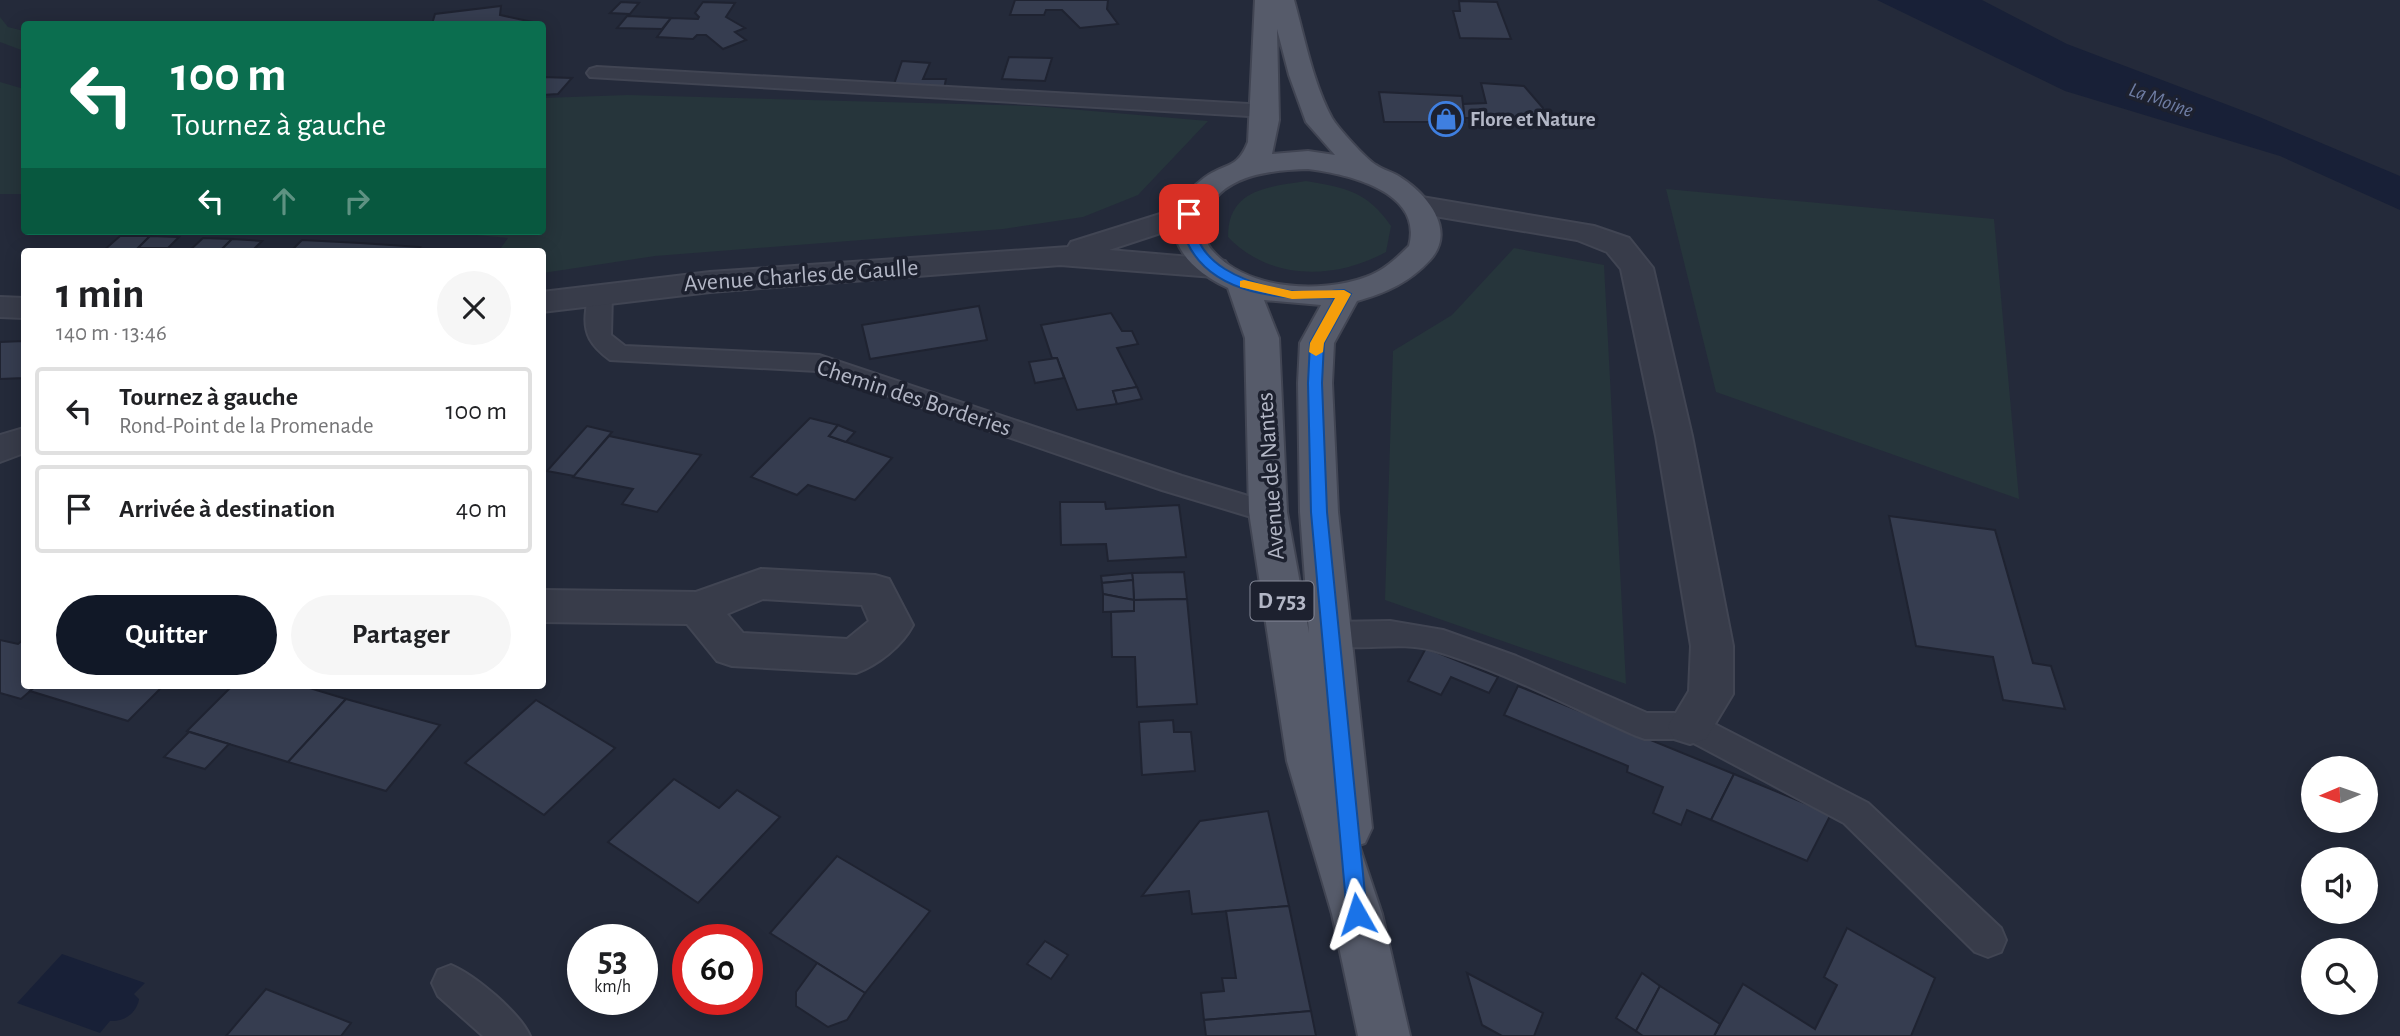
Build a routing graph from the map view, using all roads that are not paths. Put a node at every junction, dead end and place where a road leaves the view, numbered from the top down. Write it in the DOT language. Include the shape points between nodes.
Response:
graph roads {
  1 [pos="1266,0"];
  2 [pos="1282,0"];
  3 [pos="597,73"];
  4 [pos="1266,111"];
  5 [pos="1250,167"];
  6 [pos="1365,170"];
  7 [pos="1416,205"];
  8 [pos="1189,214"];
  9 [pos="1510,222"];
  10 [pos="1425,245"];
  11 [pos="1060,256"];
  12 [pos="1228,276"];
  13 [pos="600,293"];
  14 [pos="1344,294"];
  15 [pos="546,301"];
  16 [pos="0,307"];
  17 [pos="21,307"];
  18 [pos="21,441"];
  19 [pos="0,449"];
  20 [pos="1268,512"];
  21 [pos="546,606"];
  22 [pos="698,608"];
  23 [pos="1331,634"];
  24 [pos="1690,726"];
  25 [pos="1357,914"];
  26 [pos="1988,940"];
  27 [pos="451,983"];
  28 [pos="510,1036"];
  29 [pos="1384,1036"];
  1 -- 4 [label="main road"];
  2 -- 6 [label="main road" via="1320,122"];
  3 -- 4 [label="lane"];
  4 -- 5 [label="main road" via="1262,149"];
  5 -- 6 [label="main road" via="1308,160"];
  5 -- 8 [label="main road" via="1222,178 1200,194"];
  6 -- 7 [label="main road" via="1394,184"];
  7 -- 9 [label="street"];
  7 -- 10 [label="main road" via="1426,221"];
  8 -- 11 [label="street, Avenue Charles de Gaulle"];
  8 -- 12 [label="main road" via="1187,228 1200,256"];
  9 -- 10 [label="street" via="1458,231"];
  9 -- 24 [label="street" via="1545,224 1601,238 1618,245 1637,268 1674,436 1712,646 1711,694"];
  10 -- 14 [label="main road" via="1410,267 1382,284"];
  11 -- 12 [label="street, Avenue Charles de Gaulle"];
  11 -- 13 [label="street, Avenue Charles de Gaulle"];
  12 -- 14 [label="main road" via="1292,295"];
  12 -- 20 [label="main road, Avenue de Nantes / D 753" via="1262,338"];
  13 -- 15 [label="street, Avenue Charles de Gaulle"];
  13 -- 20 [label="lane, Chemin des Borderies" via="596,332 603,344 619,354 819,363"];
  14 -- 23 [label="main road, Avenue de Nantes / D 753" via="1317,343 1315,383 1319,512"];
  16 -- 17 [label="street"];
  18 -- 19 [label="street"];
  20 -- 25 [label="main road, Avenue de Nantes / D 753" via="1310,761"];
  21 -- 22 [label="street"];
  23 -- 24 [label="lane" via="1432,638 1645,726"];
  23 -- 25 [label="main road, Avenue de Nantes / D 753"];
  24 -- 26 [label="lane" via="1856,813"];
  25 -- 29 [label="main road, Avenue de Nantes / D 753"];
  27 -- 28 [label="lane"];
}
